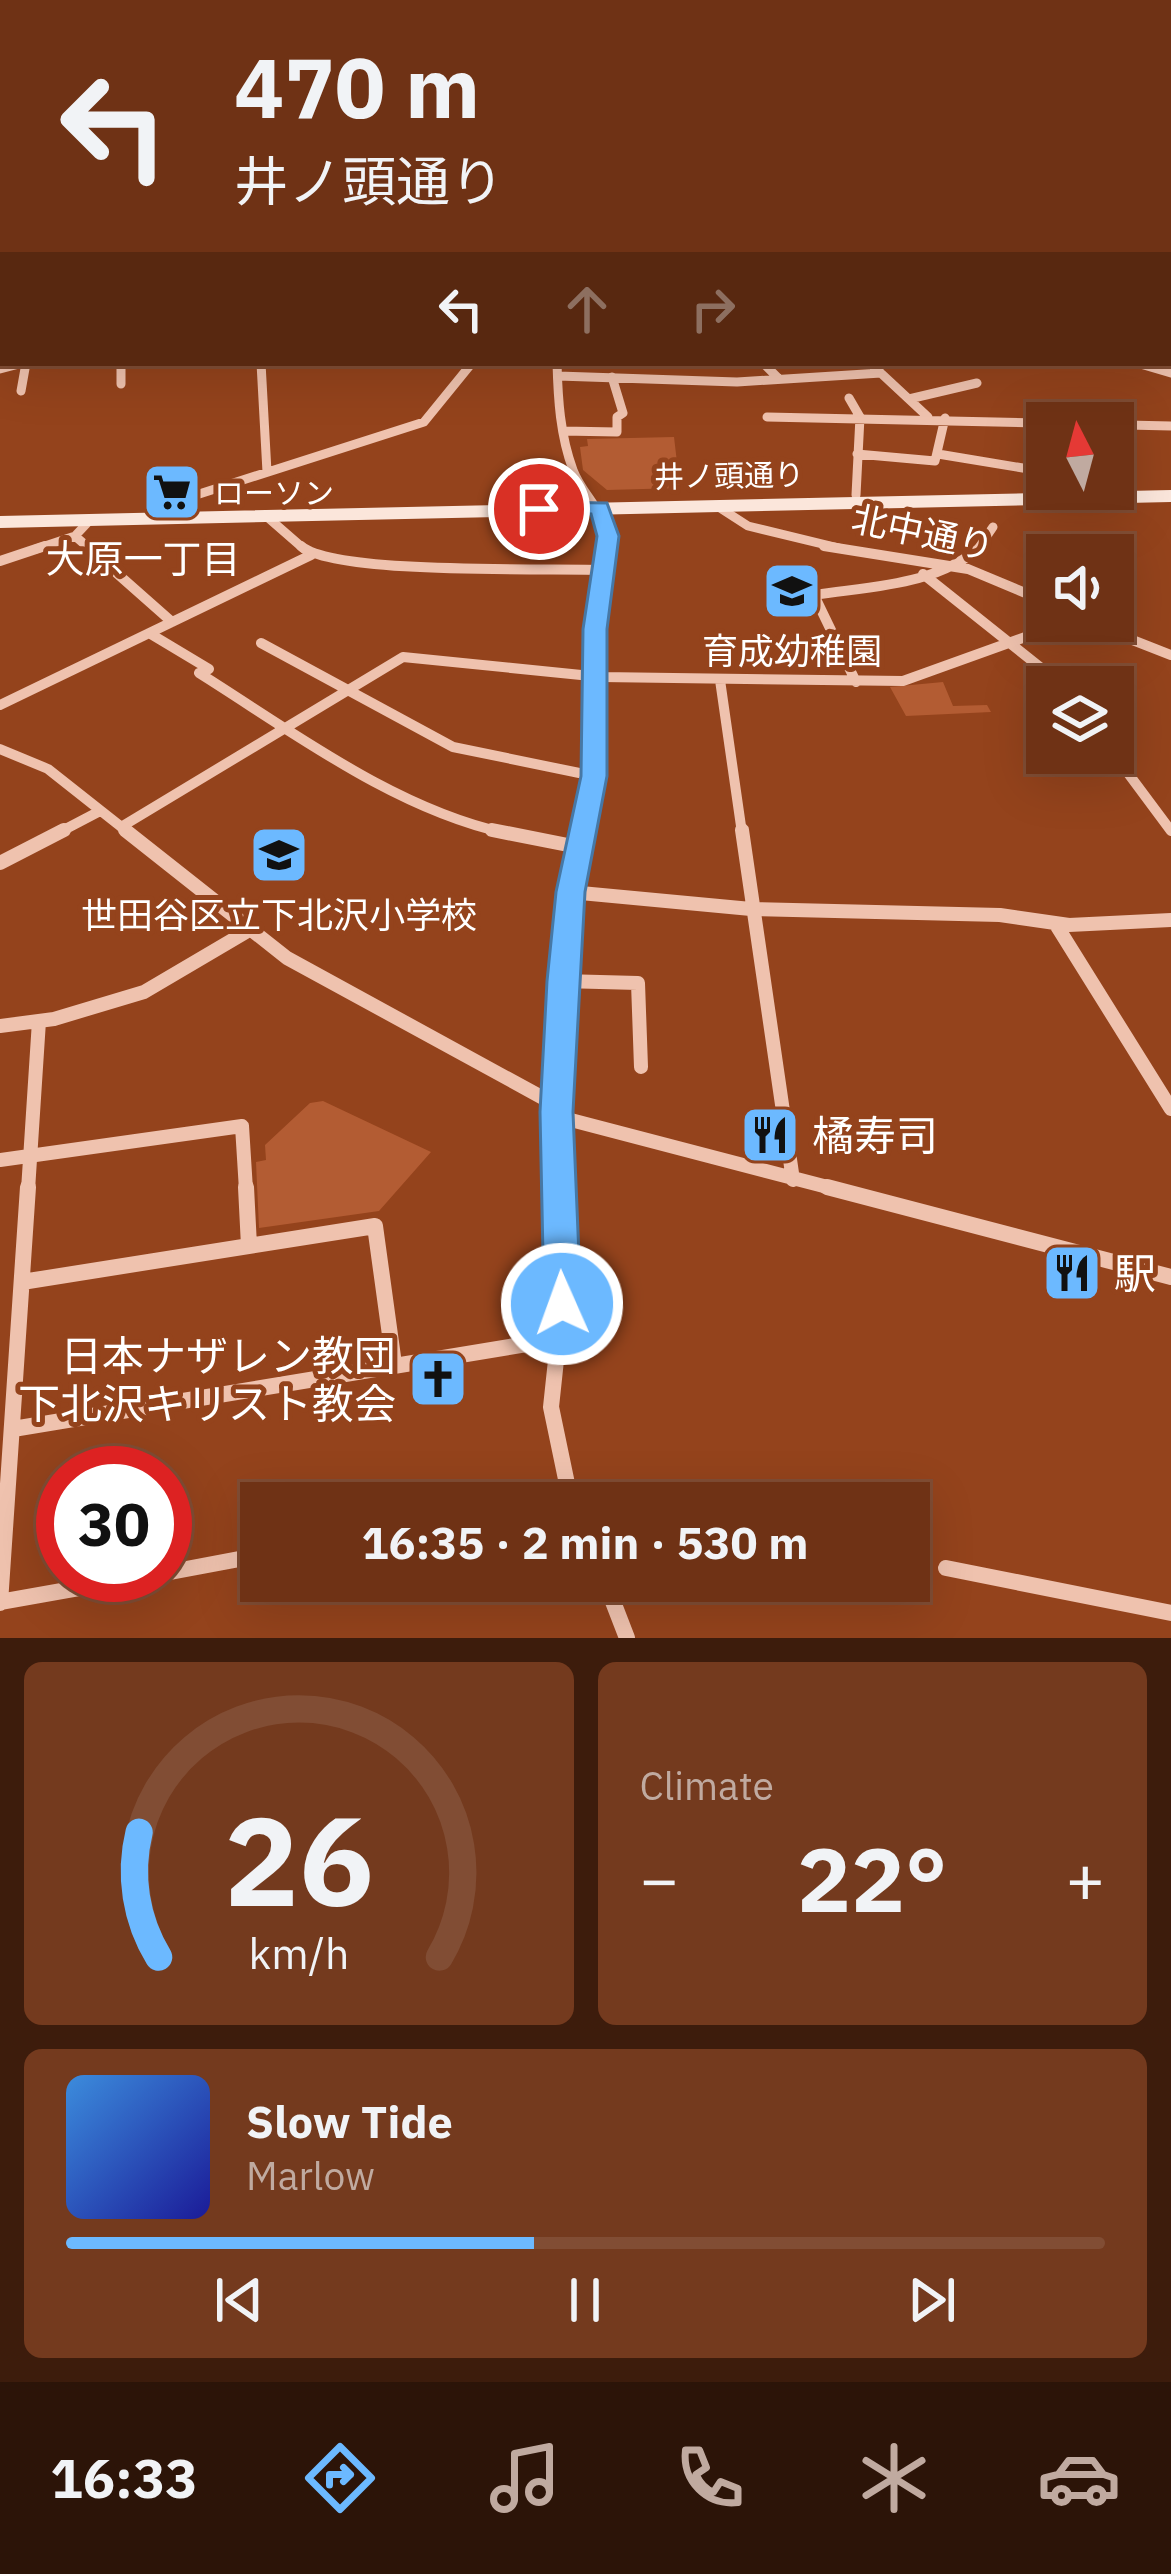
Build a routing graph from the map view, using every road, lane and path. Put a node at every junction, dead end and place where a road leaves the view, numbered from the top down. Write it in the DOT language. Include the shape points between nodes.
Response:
graph roads {
  1 [pos="88,0"];
  2 [pos="98,0"];
  3 [pos="24,366"];
  4 [pos="121,366"];
  5 [pos="261,366"];
  6 [pos="470,366"];
  7 [pos="557,366"];
  8 [pos="766,366"];
  9 [pos="873,366"];
  10 [pos="897,374"];
  11 [pos="883,375"];
  12 [pos="558,376"];
  13 [pos="612,377"];
  14 [pos="778,380"];
  15 [pos="977,383"];
  16 [pos="122,384"];
  17 [pos="21,392"];
  18 [pos="849,398"];
  19 [pos="909,399"];
  20 [pos="767,417"];
  21 [pos="860,417"];
  22 [pos="928,418"];
  23 [pos="945,418"];
  24 [pos="1171,426"];
  25 [pos="563,431"];
  26 [pos="856,454"];
  27 [pos="938,454"];
  28 [pos="1026,469"];
  29 [pos="267,472"];
  30 [pos="1026,491"];
  31 [pos="1134,492"];
  32 [pos="856,495"];
  33 [pos="1168,496"];
  34 [pos="596,504"];
  35 [pos="190,506"];
  36 [pos="717,506"];
  37 [pos="0,510"];
  38 [pos="264,514"];
  39 [pos="90,520"];
  40 [pos="0,522"];
  41 [pos="993,527"];
  42 [pos="75,536"];
  43 [pos="311,555"];
  44 [pos="0,561"];
  45 [pos="957,566"];
  46 [pos="604,570"];
  47 [pos="923,574"];
  48 [pos="1026,588"];
  49 [pos="172,622"];
  50 [pos="149,633"];
  51 [pos="1026,638"];
  52 [pos="1134,641"];
  53 [pos="261,643"];
  54 [pos="1010,644"];
  55 [pos="1171,655"];
  56 [pos="1038,666"];
  57 [pos="592,676"];
  58 [pos="720,680"];
  59 [pos="856,682"];
  60 [pos="346,690"];
  61 [pos="0,705"];
  62 [pos="285,727"];
  63 [pos="0,749"];
  64 [pos="1130,774"];
  65 [pos="594,776"];
  66 [pos="100,812"];
  67 [pos="1168,822"];
  68 [pos="121,827"];
  69 [pos="578,847"];
  70 [pos="0,863"];
  71 [pos="570,892"];
  72 [pos="751,909"];
  73 [pos="1171,920"];
  74 [pos="1055,923"];
  75 [pos="251,929"];
  76 [pos="562,981"];
  77 [pos="40,1021"];
  78 [pos="0,1026"];
  79 [pos="641,1067"];
  80 [pos="1171,1109"];
  81 [pos="556,1112"];
  82 [pos="30,1155"];
  83 [pos="0,1160"];
  84 [pos="793,1180"];
  85 [pos="249,1246"];
  86 [pos="1171,1277"];
  87 [pos="22,1282"];
  88 [pos="557,1339"];
  89 [pos="394,1364"];
  90 [pos="13,1429"];
  91 [pos="562,1482"];
  92 [pos="240,1560"];
  93 [pos="192,1568"];
  94 [pos="946,1568"];
  95 [pos="36,1596"];
  96 [pos="613,1602"];
  97 [pos="0,1603"];
  98 [pos="1171,1613"];
  99 [pos="627,1638"];
  1 -- 2 [label="street"];
  3 -- 17 [label="street"];
  4 -- 16 [label="street"];
  5 -- 29 [label="street"];
  6 -- 29 [label="street" via="424,422"];
  7 -- 12 [label="street"];
  8 -- 14 [label="street"];
  9 -- 11 [label="street"];
  10 -- 11 [label="street"];
  11 -- 14 [label="street"];
  11 -- 19 [label="street"];
  12 -- 13 [label="street"];
  12 -- 25 [label="street"];
  13 -- 14 [label="street"];
  13 -- 25 [label="street" via="623,413 617,432"];
  15 -- 19 [label="street"];
  18 -- 21 [label="street"];
  19 -- 22 [label="street"];
  20 -- 21 [label="street"];
  21 -- 22 [label="street"];
  21 -- 26 [label="street"];
  22 -- 23 [label="street"];
  23 -- 24 [label="street"];
  23 -- 27 [label="street"];
  25 -- 34 [label="street" via="574,474"];
  26 -- 27 [label="street" via="935,461"];
  26 -- 32 [label="street"];
  27 -- 28 [label="street"];
  29 -- 35 [label="street" via="193,496"];
  30 -- 32 [label="main road, 井ノ頭通り"];
  31 -- 33 [label="main road, 井ノ頭通り"];
  32 -- 34 [label="main road, 井ノ頭通り"];
  33 -- 36 [label="main road, 井ノ頭通り"];
  34 -- 35 [label="main road, 井ノ頭通り"];
  34 -- 36 [label="main road, 井ノ頭通り"];
  34 -- 38 [label="main road, 井ノ頭通り"];
  34 -- 46 [label="street" via="608,536"];
  35 -- 37 [label="main road, 井ノ頭通り"];
  36 -- 45 [label="street, 北中通り" via="774,535"];
  38 -- 39 [label="main road, 井ノ頭通り"];
  38 -- 43 [label="street"];
  39 -- 40 [label="main road, 井ノ頭通り"];
  39 -- 42 [label="street"];
  41 -- 45 [label="street" via="986,548"];
  42 -- 44 [label="street"];
  42 -- 49 [label="street"];
  43 -- 46 [label="street" via="371,566"];
  43 -- 49 [label="street"];
  45 -- 47 [label="street"];
  45 -- 48 [label="street, 北中通り"];
  46 -- 57 [label="street"];
  47 -- 54 [label="street"];
  47 -- 59 [label="street" via="814,596"];
  49 -- 50 [label="street"];
  50 -- 61 [label="street"];
  50 -- 62 [label="street"];
  51 -- 54 [label="street"];
  52 -- 55 [label="street"];
  53 -- 60 [label="street"];
  54 -- 56 [label="street"];
  54 -- 59 [label="street" via="903,681"];
  57 -- 58 [label="street"];
  57 -- 60 [label="street" via="403,657"];
  57 -- 65 [label="street"];
  58 -- 59 [label="street"];
  58 -- 72 [label="street"];
  60 -- 62 [label="street"];
  60 -- 65 [label="street" via="453,747"];
  62 -- 68 [label="street"];
  62 -- 69 [label="street" via="448,815"];
  63 -- 66 [label="street" via="48,769"];
  64 -- 67 [label="street"];
  65 -- 69 [label="street"];
  66 -- 68 [label="street"];
  66 -- 70 [label="street"];
  68 -- 75 [label="street"];
  69 -- 71 [label="street"];
  71 -- 72 [label="street"];
  71 -- 76 [label="street"];
  72 -- 74 [label="street"];
  72 -- 84 [label="street"];
  73 -- 74 [label="street"];
  74 -- 80 [label="street"];
  75 -- 77 [label="street" via="150,989"];
  75 -- 81 [label="street" via="287,958"];
  76 -- 79 [label="street" via="638,983"];
  76 -- 81 [label="street"];
  77 -- 78 [label="street"];
  77 -- 82 [label="street"];
  81 -- 84 [label="street"];
  81 -- 88 [label="street"];
  82 -- 83 [label="street"];
  82 -- 85 [label="street" via="242,1126"];
  82 -- 87 [label="street"];
  84 -- 86 [label="street"];
  85 -- 87 [label="street"];
  85 -- 89 [label="street" via="375,1226"];
  87 -- 90 [label="street"];
  88 -- 89 [label="street"];
  88 -- 91 [label="street" via="551,1407"];
  89 -- 90 [label="street"];
  90 -- 97 [label="street"];
  92 -- 93 [label="street"];
  94 -- 98 [label="street"];
  95 -- 97 [label="street"];
  96 -- 99 [label="street"];
}
